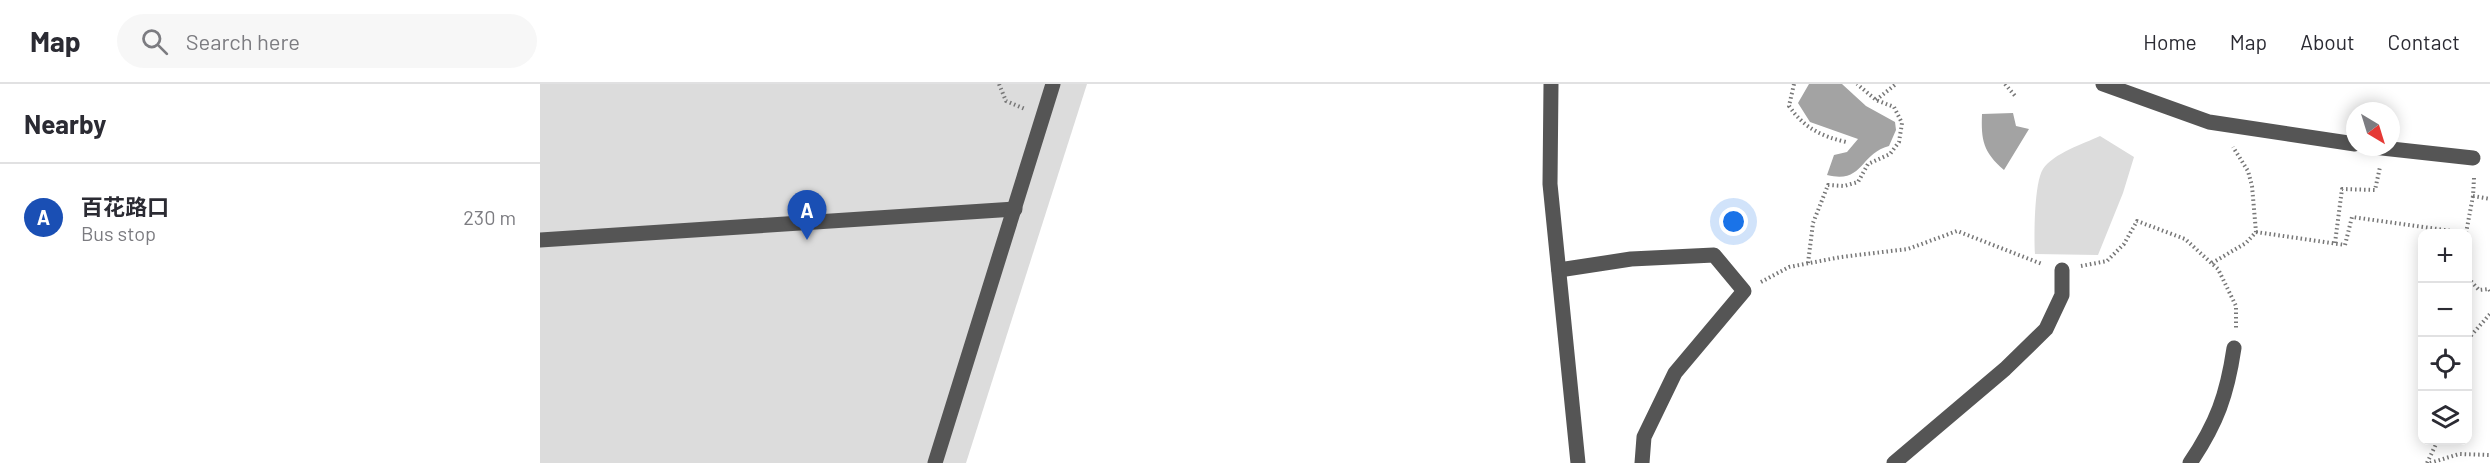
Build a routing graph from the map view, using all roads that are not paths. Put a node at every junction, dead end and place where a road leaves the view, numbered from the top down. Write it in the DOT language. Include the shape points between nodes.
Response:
graph roads {
  1 [pos="1053,84"];
  2 [pos="1551,84"];
  3 [pos="2103,84"];
  4 [pos="2346,143"];
  5 [pos="2400,150"];
  6 [pos="2473,158"];
  7 [pos="1015,209"];
  8 [pos="540,240"];
  9 [pos="1559,270"];
  10 [pos="2062,270"];
  11 [pos="2234,348"];
  12 [pos="935,463"];
  13 [pos="1578,463"];
  14 [pos="1642,463"];
  15 [pos="1894,463"];
  16 [pos="2190,463"];
  1 -- 7 [label="street"];
  2 -- 9 [label="street" via="1550,184"];
  3 -- 4 [label="street" via="2214,123"];
  5 -- 6 [label="street"];
  7 -- 8 [label="street"];
  7 -- 12 [label="street"];
  9 -- 13 [label="street"];
  9 -- 14 [label="street" via="1631,259 1714,255 1744,291 1675,373 1644,437"];
  10 -- 15 [label="street" via="2062,295 2046,329"];
  11 -- 16 [label="street" via="2228,387 2207,438"];
}
